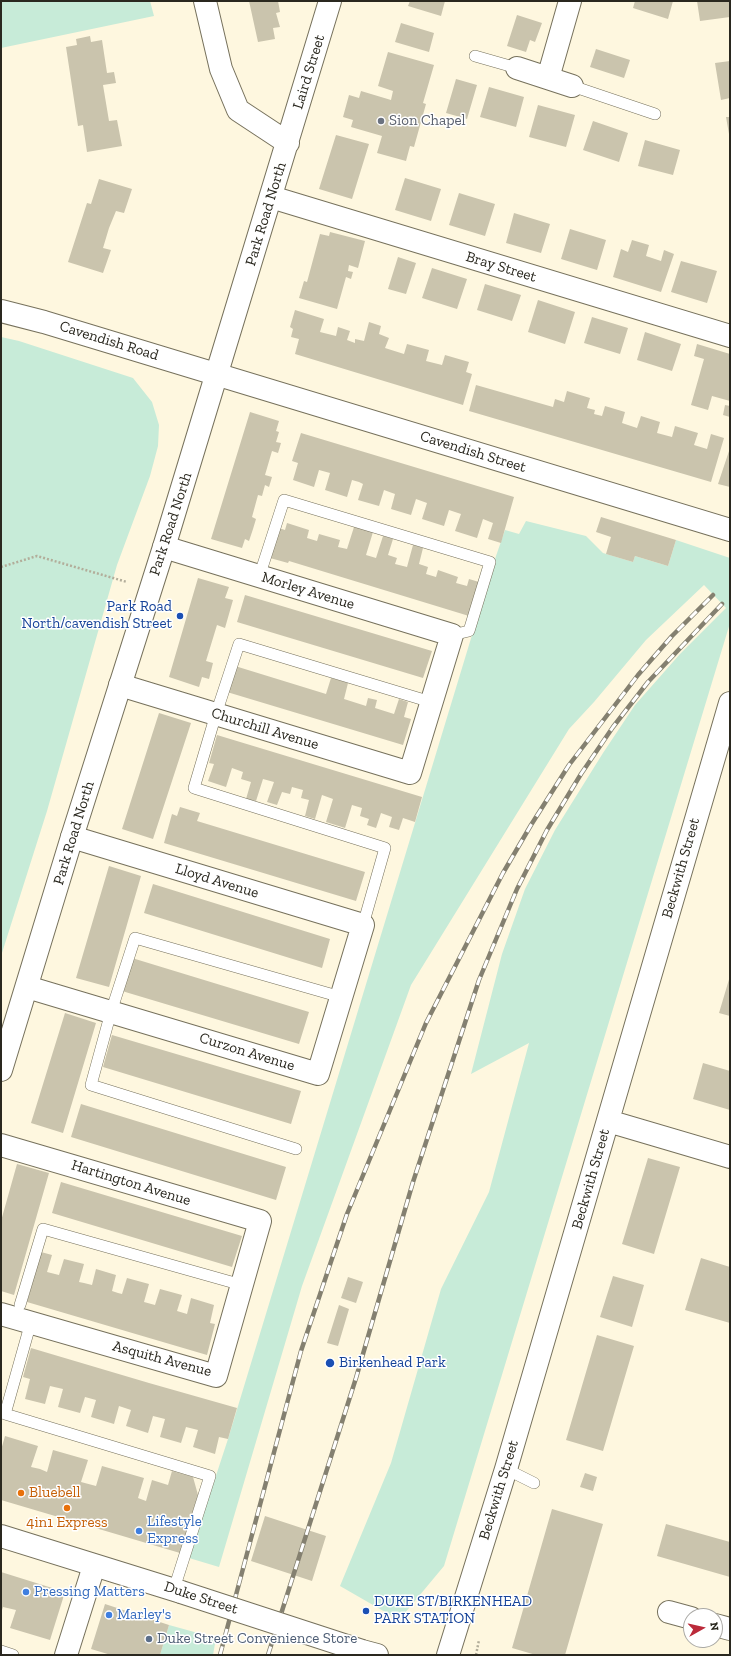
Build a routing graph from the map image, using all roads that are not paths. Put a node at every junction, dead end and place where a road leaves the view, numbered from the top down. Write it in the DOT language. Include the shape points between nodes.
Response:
graph roads {
  1 [pos="205,1"];
  2 [pos="330,1"];
  3 [pos="570,1"];
  4 [pos="475,56"];
  5 [pos="517,68"];
  6 [pos="548,78"];
  7 [pos="572,86"];
  8 [pos="654,114"];
  9 [pos="288,143"];
  10 [pos="272,197"];
  11 [pos="1,311"];
  12 [pos="730,336"];
  13 [pos="216,374"];
  14 [pos="730,530"];
  15 [pos="164,547"];
  16 [pos="260,577"];
  17 [pos="452,635"];
  18 [pos="120,684"];
  19 [pos="432,702"];
  20 [pos="730,703"];
  21 [pos="216,714"];
  22 [pos="72,837"];
  23 [pos="362,925"];
  24 [pos="27,987"];
  25 [pos="341,997"];
  26 [pos="111,1012"];
  27 [pos="1,1070"];
  28 [pos="608,1121"];
  29 [pos="1,1144"];
  30 [pos="296,1148"];
  31 [pos="730,1157"];
  32 [pos="260,1221"];
  33 [pos="242,1285"];
  34 [pos="17,1314"];
  35 [pos="506,1469"];
  36 [pos="534,1483"];
  37 [pos="1,1536"];
  38 [pos="94,1566"];
  39 [pos="178,1590"];
  40 [pos="669,1612"];
  41 [pos="683,1616"];
  42 [pos="1,1651"];
  43 [pos="370,1653"];
  44 [pos="13,1655"];
  45 [pos="66,1655"];
  46 [pos="448,1655"];
  1 -- 9 [label="street, Park Road North" via="221,69 238,110"];
  2 -- 9 [label="street, Laird Street"];
  3 -- 6 [label="street"];
  4 -- 5 [label="lane"];
  5 -- 6 [label="street"];
  6 -- 7 [label="street"];
  7 -- 8 [label="lane"];
  9 -- 10 [label="street, Park Road North"];
  10 -- 12 [label="street, Bray Street"];
  10 -- 13 [label="street, Park Road North"];
  11 -- 13 [label="street, Cavendish Road"];
  13 -- 14 [label="street, Cavendish Street"];
  13 -- 15 [label="street, Park Road North"];
  15 -- 16 [label="street, Morley Avenue"];
  15 -- 18 [label="street, Park Road North"];
  16 -- 17 [label="street, Morley Avenue"];
  16 -- 17 [label="lane" via="284,500 490,562 469,631"];
  17 -- 19 [label="street"];
  18 -- 21 [label="street, Churchill Avenue"];
  18 -- 22 [label="street, Park Road North"];
  19 -- 21 [label="lane" via="239,644"];
  19 -- 21 [label="street, Churchill Avenue" via="410,773"];
  20 -- 28 [label="street, Beckwith Street"];
  21 -- 23 [label="lane" via="194,788 385,848"];
  22 -- 23 [label="street, Lloyd Avenue"];
  22 -- 24 [label="street, Park Road North"];
  23 -- 25 [label="street, Curzon Avenue"];
  24 -- 26 [label="street, Curzon Avenue"];
  24 -- 27 [label="street, Park Road North"];
  25 -- 26 [label="lane" via="135,938"];
  25 -- 26 [label="street, Curzon Avenue" via="318,1074"];
  26 -- 30 [label="lane" via="91,1085"];
  28 -- 31 [label="street"];
  28 -- 35 [label="street, Beckwith Street"];
  29 -- 32 [label="street, Hartington Avenue"];
  32 -- 33 [label="street, Asquith Avenue"];
  33 -- 34 [label="lane" via="43,1228"];
  33 -- 34 [label="street, Asquith Avenue" via="216,1376"];
  34 -- 39 [label="lane" via="5,1414 210,1476"];
  35 -- 36 [label="lane"];
  35 -- 46 [label="street, Beckwith Street"];
  37 -- 38 [label="street, Duke Street"];
  38 -- 39 [label="street, Duke Street"];
  38 -- 45 [label="street"];
  39 -- 43 [label="street, Duke Street, bridge"];
  40 -- 41 [label="street"];
  42 -- 44 [label="lane"];
}
